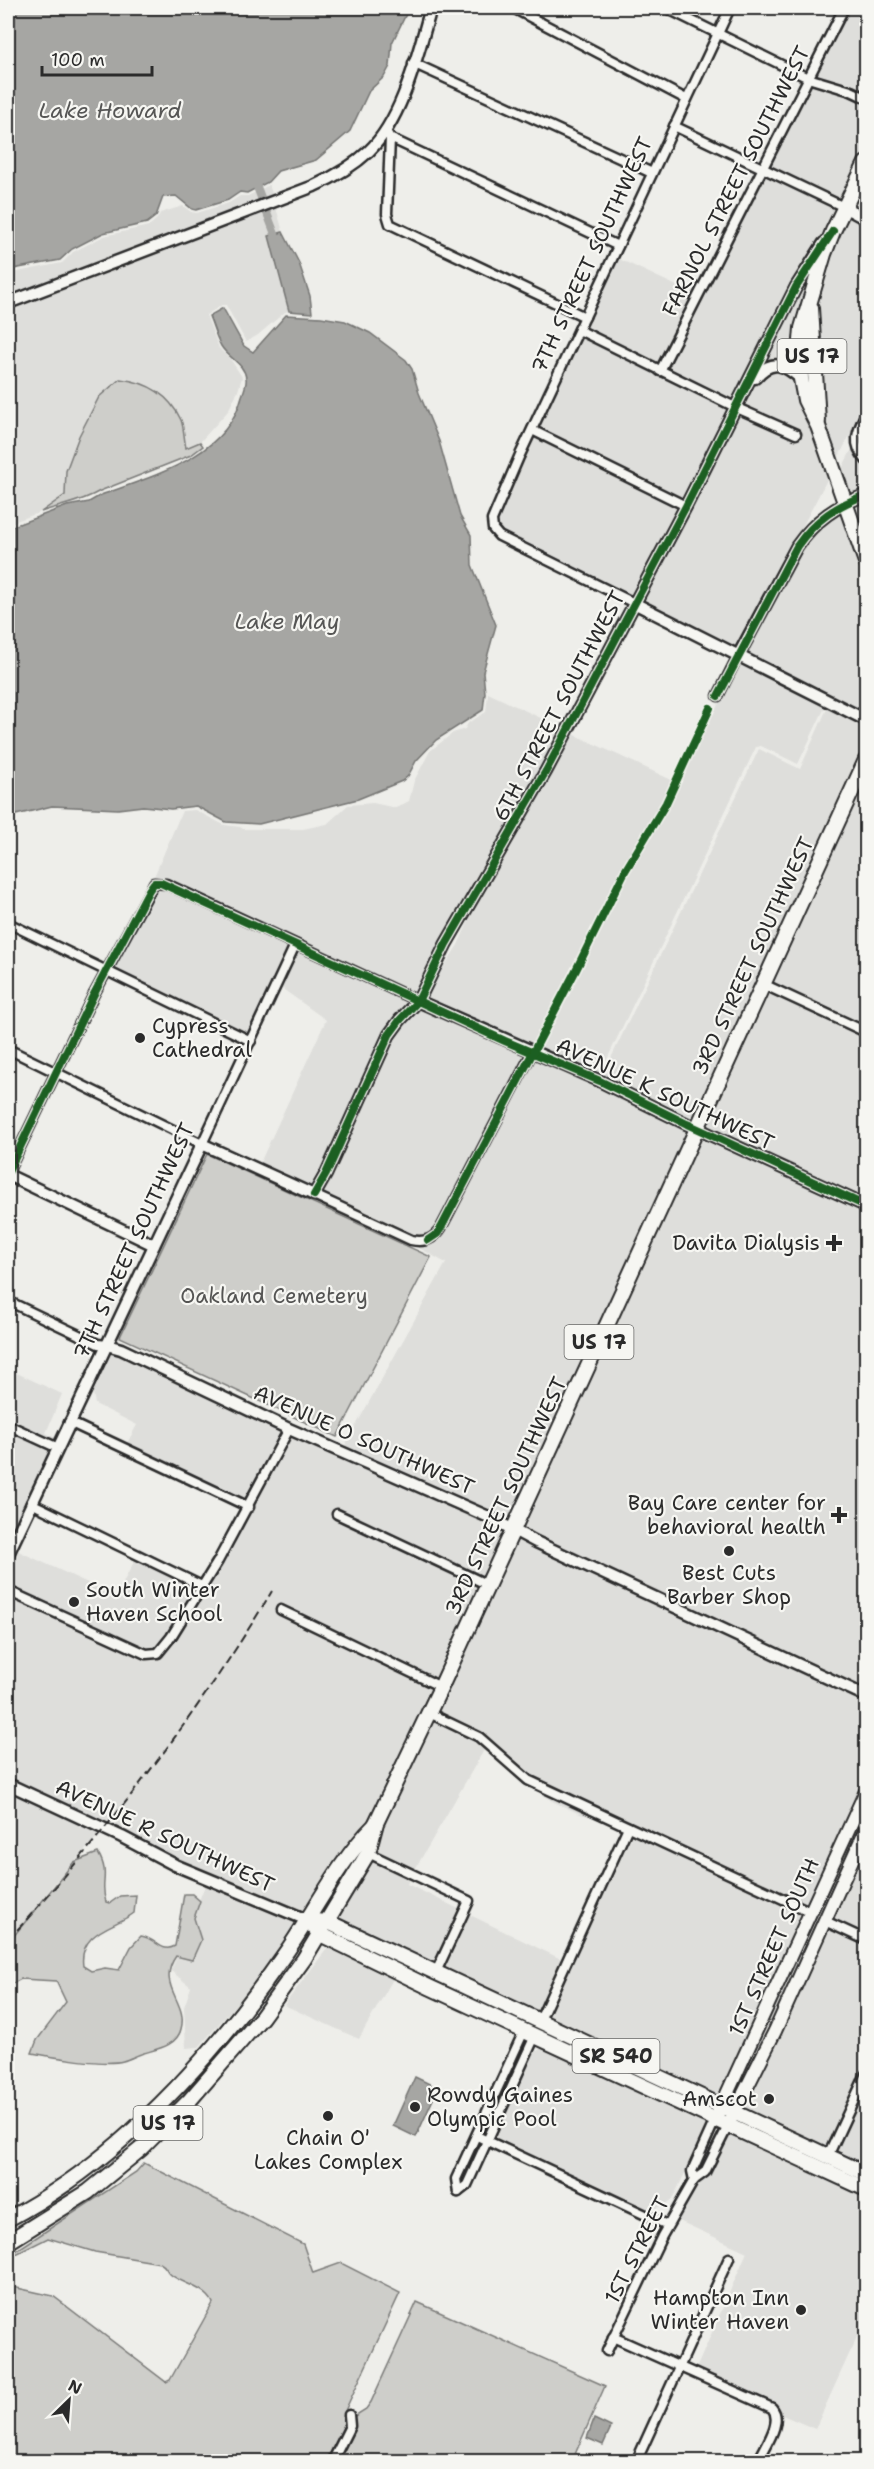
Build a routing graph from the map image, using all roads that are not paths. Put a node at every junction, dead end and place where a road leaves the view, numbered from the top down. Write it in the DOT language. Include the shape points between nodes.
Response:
graph roads {
  1 [pos="431,8"];
  2 [pos="513,8"];
  3 [pos="666,8"];
  4 [pos="730,8"];
  5 [pos="844,8"];
  6 [pos="717,33"];
  7 [pos="413,63"];
  8 [pos="808,78"];
  9 [pos="867,98"];
  10 [pos="686,99"];
  11 [pos="674,126"];
  12 [pos="388,135"];
  13 [pos="867,164"];
  14 [pos="761,168"];
  15 [pos="652,173"];
  16 [pos="844,207"];
  17 [pos="867,219"];
  18 [pos="833,231"];
  19 [pos="618,246"];
  20 [pos="8,303"];
  21 [pos="810,303"];
  22 [pos="585,317"];
  23 [pos="579,330"];
  24 [pos="660,371"];
  25 [pos="801,379"];
  26 [pos="747,387"];
  27 [pos="736,408"];
  28 [pos="867,413"];
  29 [pos="818,426"];
  30 [pos="532,430"];
  31 [pos="796,434"];
  32 [pos="867,460"];
  33 [pos="867,495"];
  34 [pos="845,503"];
  35 [pos="686,506"];
  36 [pos="867,562"];
  37 [pos="634,603"];
  38 [pos="738,656"];
  39 [pos="718,696"];
  40 [pos="867,720"];
  41 [pos="867,760"];
  42 [pos="8,923"];
  43 [pos="295,945"];
  44 [pos="106,972"];
  45 [pos="763,984"];
  46 [pos="418,1001"];
  47 [pos="867,1032"];
  48 [pos="251,1041"];
  49 [pos="8,1049"];
  50 [pos="532,1053"];
  51 [pos="56,1072"];
  52 [pos="698,1128"];
  53 [pos="202,1144"];
  54 [pos="8,1174"];
  55 [pos="314,1195"];
  56 [pos="867,1206"];
  57 [pos="154,1245"];
  58 [pos="8,1301"];
  59 [pos="107,1345"];
  60 [pos="69,1422"];
  61 [pos="8,1425"];
  62 [pos="289,1429"];
  63 [pos="57,1448"];
  64 [pos="31,1503"];
  65 [pos="249,1507"];
  66 [pos="337,1515"];
  67 [pos="513,1530"];
  68 [pos="8,1554"];
  69 [pos="488,1585"];
  70 [pos="202,1586"];
  71 [pos="8,1591"];
  72 [pos="281,1611"];
  73 [pos="441,1687"];
  74 [pos="867,1696"];
  75 [pos="429,1713"];
  76 [pos="8,1784"];
  77 [pos="867,1791"];
  78 [pos="376,1823"];
  79 [pos="628,1827"];
  80 [pos="867,1829"];
  81 [pos="368,1853"];
  82 [pos="811,1912"];
  83 [pos="307,1920"];
  84 [pos="825,1921"];
  85 [pos="328,1922"];
  86 [pos="320,1934"];
  87 [pos="867,1940"];
  88 [pos="436,1972"];
  89 [pos="540,2020"];
  90 [pos="530,2033"];
  91 [pos="867,2074"];
  92 [pos="728,2109"];
  93 [pos="722,2123"];
  94 [pos="477,2136"];
  95 [pos="487,2141"];
  96 [pos="827,2163"];
  97 [pos="867,2174"];
  98 [pos="867,2178"];
  99 [pos="694,2180"];
  100 [pos="867,2189"];
  101 [pos="8,2220"];
  102 [pos="668,2225"];
  103 [pos="8,2242"];
  104 [pos="729,2258"];
  105 [pos="612,2339"];
  106 [pos="607,2351"];
  107 [pos="679,2366"];
  108 [pos="349,2415"];
  109 [pos="867,2455"];
  110 [pos="332,2462"];
  111 [pos="636,2462"];
  112 [pos="758,2462"];
  113 [pos="864,2462"];
  1 -- 7 [label="street"];
  2 -- 10 [label="street"];
  3 -- 6 [label="street"];
  4 -- 6 [label="street, 7TH STREET SOUTHWEST"];
  5 -- 8 [label="street, FARNOL STREET SOUTHWEST"];
  6 -- 8 [label="street"];
  6 -- 10 [label="street, 7TH STREET SOUTHWEST"];
  7 -- 12 [label="street"];
  7 -- 15 [label="street"];
  8 -- 9 [label="street"];
  8 -- 14 [label="street, FARNOL STREET SOUTHWEST"];
  10 -- 11 [label="street, 7TH STREET SOUTHWEST"];
  11 -- 14 [label="street"];
  11 -- 15 [label="street, 7TH STREET SOUTHWEST"];
  12 -- 19 [label="street"];
  12 -- 20 [label="street" via="334,177"];
  12 -- 22 [label="street" via="390,224"];
  13 -- 16 [label="main road, 6TH STREET SOUTHWEST / US 17"];
  14 -- 16 [label="street"];
  14 -- 24 [label="street, FARNOL STREET SOUTHWEST"];
  15 -- 19 [label="street, 7TH STREET SOUTHWEST"];
  16 -- 17 [label="street"];
  16 -- 18 [label="main road, 6TH STREET SOUTHWEST / US 17"];
  18 -- 21 [label="main road, US 17"];
  18 -- 26 [label="street, 6TH STREET SOUTHWEST" via="796,287"];
  19 -- 22 [label="street, 7TH STREET SOUTHWEST"];
  21 -- 25 [label="main road, US 17" via="801,328"];
  21 -- 29 [label="main road, US 17"];
  22 -- 23 [label="street, 7TH STREET SOUTHWEST"];
  23 -- 24 [label="street"];
  23 -- 30 [label="street, 7TH STREET SOUTHWEST"];
  24 -- 27 [label="street"];
  25 -- 26 [label="street, 6TH STREET SOUTHWEST" via="790,369 775,365 763,369"];
  25 -- 29 [label="main road, US 17" via="805,400"];
  26 -- 27 [label="street, 6TH STREET SOUTHWEST"];
  27 -- 31 [label="street"];
  27 -- 35 [label="street, 6TH STREET SOUTHWEST"];
  28 -- 32 [label="street" via="856,432 857,447"];
  29 -- 34 [label="main road, US 17"];
  30 -- 35 [label="street"];
  30 -- 37 [label="street, 7TH STREET SOUTHWEST" via="492,520 494,529 499,536"];
  33 -- 34 [label="street"];
  34 -- 36 [label="main road, US 17"];
  34 -- 38 [label="street" via="818,521 796,546"];
  35 -- 37 [label="street, 6TH STREET SOUTHWEST"];
  37 -- 38 [label="street"];
  37 -- 46 [label="street, 6TH STREET SOUTHWEST" via="549,766 440,954"];
  38 -- 39 [label="street"];
  38 -- 40 [label="street"];
  41 -- 45 [label="main road, 3RD STREET SOUTHWEST / US 17"];
  42 -- 44 [label="street"];
  43 -- 44 [label="street, AVENUE K SOUTHWEST" via="166,884 154,883"];
  43 -- 46 [label="street, AVENUE K SOUTHWEST"];
  43 -- 48 [label="street, 7TH STREET SOUTHWEST"];
  44 -- 48 [label="street"];
  44 -- 51 [label="street"];
  45 -- 47 [label="street"];
  45 -- 52 [label="main road, 3RD STREET SOUTHWEST / US 17"];
  46 -- 50 [label="street, AVENUE K SOUTHWEST"];
  46 -- 55 [label="street, 6TH STREET SOUTHWEST" via="390,1035"];
  48 -- 53 [label="street, 7TH STREET SOUTHWEST"];
  49 -- 51 [label="street"];
  50 -- 52 [label="street, AVENUE K SOUTHWEST"];
  50 -- 55 [label="street" via="441,1228 428,1240 411,1240"];
  51 -- 53 [label="street"];
  51 -- 54 [label="street"];
  52 -- 56 [label="street, AVENUE K SOUTHWEST"];
  52 -- 67 [label="main road, 3RD STREET SOUTHWEST / US 17"];
  53 -- 55 [label="street"];
  53 -- 57 [label="street, 7TH STREET SOUTHWEST"];
  54 -- 57 [label="street"];
  57 -- 59 [label="street, 7TH STREET SOUTHWEST"];
  58 -- 59 [label="street, AVENUE O SOUTHWEST"];
  59 -- 60 [label="street, 7TH STREET SOUTHWEST"];
  59 -- 62 [label="street, AVENUE O SOUTHWEST"];
  60 -- 63 [label="street, 7TH STREET SOUTHWEST"];
  60 -- 65 [label="street"];
  61 -- 63 [label="street"];
  62 -- 65 [label="street"];
  62 -- 67 [label="street, AVENUE O SOUTHWEST"];
  63 -- 64 [label="street, 7TH STREET SOUTHWEST"];
  64 -- 68 [label="street, 7TH STREET SOUTHWEST"];
  64 -- 70 [label="street"];
  65 -- 70 [label="street"];
  66 -- 69 [label="street"];
  67 -- 69 [label="main road, 3RD STREET SOUTHWEST / US 17"];
  67 -- 74 [label="street, AVENUE O SOUTHWEST"];
  69 -- 73 [label="main road, 3RD STREET SOUTHWEST / US 17"];
  70 -- 71 [label="street" via="171,1637 157,1653 146,1654"];
  72 -- 73 [label="street"];
  73 -- 75 [label="main road, 3RD STREET SOUTHWEST / US 17"];
  75 -- 78 [label="main road, 3RD STREET SOUTHWEST / US 17"];
  75 -- 79 [label="street" via="479,1737 528,1780"];
  76 -- 83 [label="street, AVENUE R SOUTHWEST" via="175,1865"];
  77 -- 82 [label="main road, 1ST STREET SOUTH"];
  78 -- 81 [label="main road, 3RD STREET SOUTHWEST / US 17"];
  78 -- 83 [label="main road, 3RD STREET SOUTHWEST / US 17" via="354,1846"];
  79 -- 82 [label="street"];
  79 -- 89 [label="street"];
  80 -- 84 [label="main road, 1ST STREET SOUTH"];
  81 -- 85 [label="main road, 3RD STREET SOUTHWEST / US 17"];
  81 -- 88 [label="street" via="469,1901"];
  82 -- 92 [label="main road, 1ST STREET SOUTH"];
  83 -- 85 [label="main road, SR 540"];
  83 -- 86 [label="main road, SR 540"];
  83 -- 101 [label="main road, US 17" via="248,2003 154,2109 77,2176"];
  84 -- 87 [label="street"];
  84 -- 92 [label="main road, 1ST STREET SOUTH" via="771,2039"];
  85 -- 86 [label="main road, US 17"];
  85 -- 88 [label="main road, SR 540"];
  86 -- 90 [label="main road, SR 540"];
  86 -- 103 [label="main road, US 17" via="262,2017 167,2124 88,2192"];
  88 -- 89 [label="main road, SR 540"];
  89 -- 92 [label="main road, SR 540"];
  90 -- 93 [label="main road, SR 540"];
  90 -- 94 [label="street"];
  90 -- 95 [label="street"];
  91 -- 96 [label="street"];
  92 -- 93 [label="main road, 1ST STREET SOUTH"];
  92 -- 96 [label="main road, SR 540"];
  93 -- 96 [label="main road, SR 540"];
  93 -- 99 [label="street, 1ST STREET" via="705,2172"];
  93 -- 99 [label="street, 1ST STREET" via="692,2171"];
  94 -- 95 [label="street"];
  94 -- 95 [label="street" via="456,2179 458,2192 468,2185"];
  95 -- 102 [label="street"];
  96 -- 97 [label="main road, SR 540"];
  96 -- 98 [label="main road"];
  96 -- 100 [label="main road, SR 540"];
  99 -- 102 [label="street, 1ST STREET"];
  102 -- 105 [label="street, 1ST STREET"];
  104 -- 107 [label="street"];
  105 -- 106 [label="street"];
  105 -- 107 [label="street"];
  107 -- 111 [label="street"];
  107 -- 112 [label="street" via="776,2412 776,2423"];
  108 -- 110 [label="street" via="350,2426"];
  109 -- 113 [label="street"];
}
